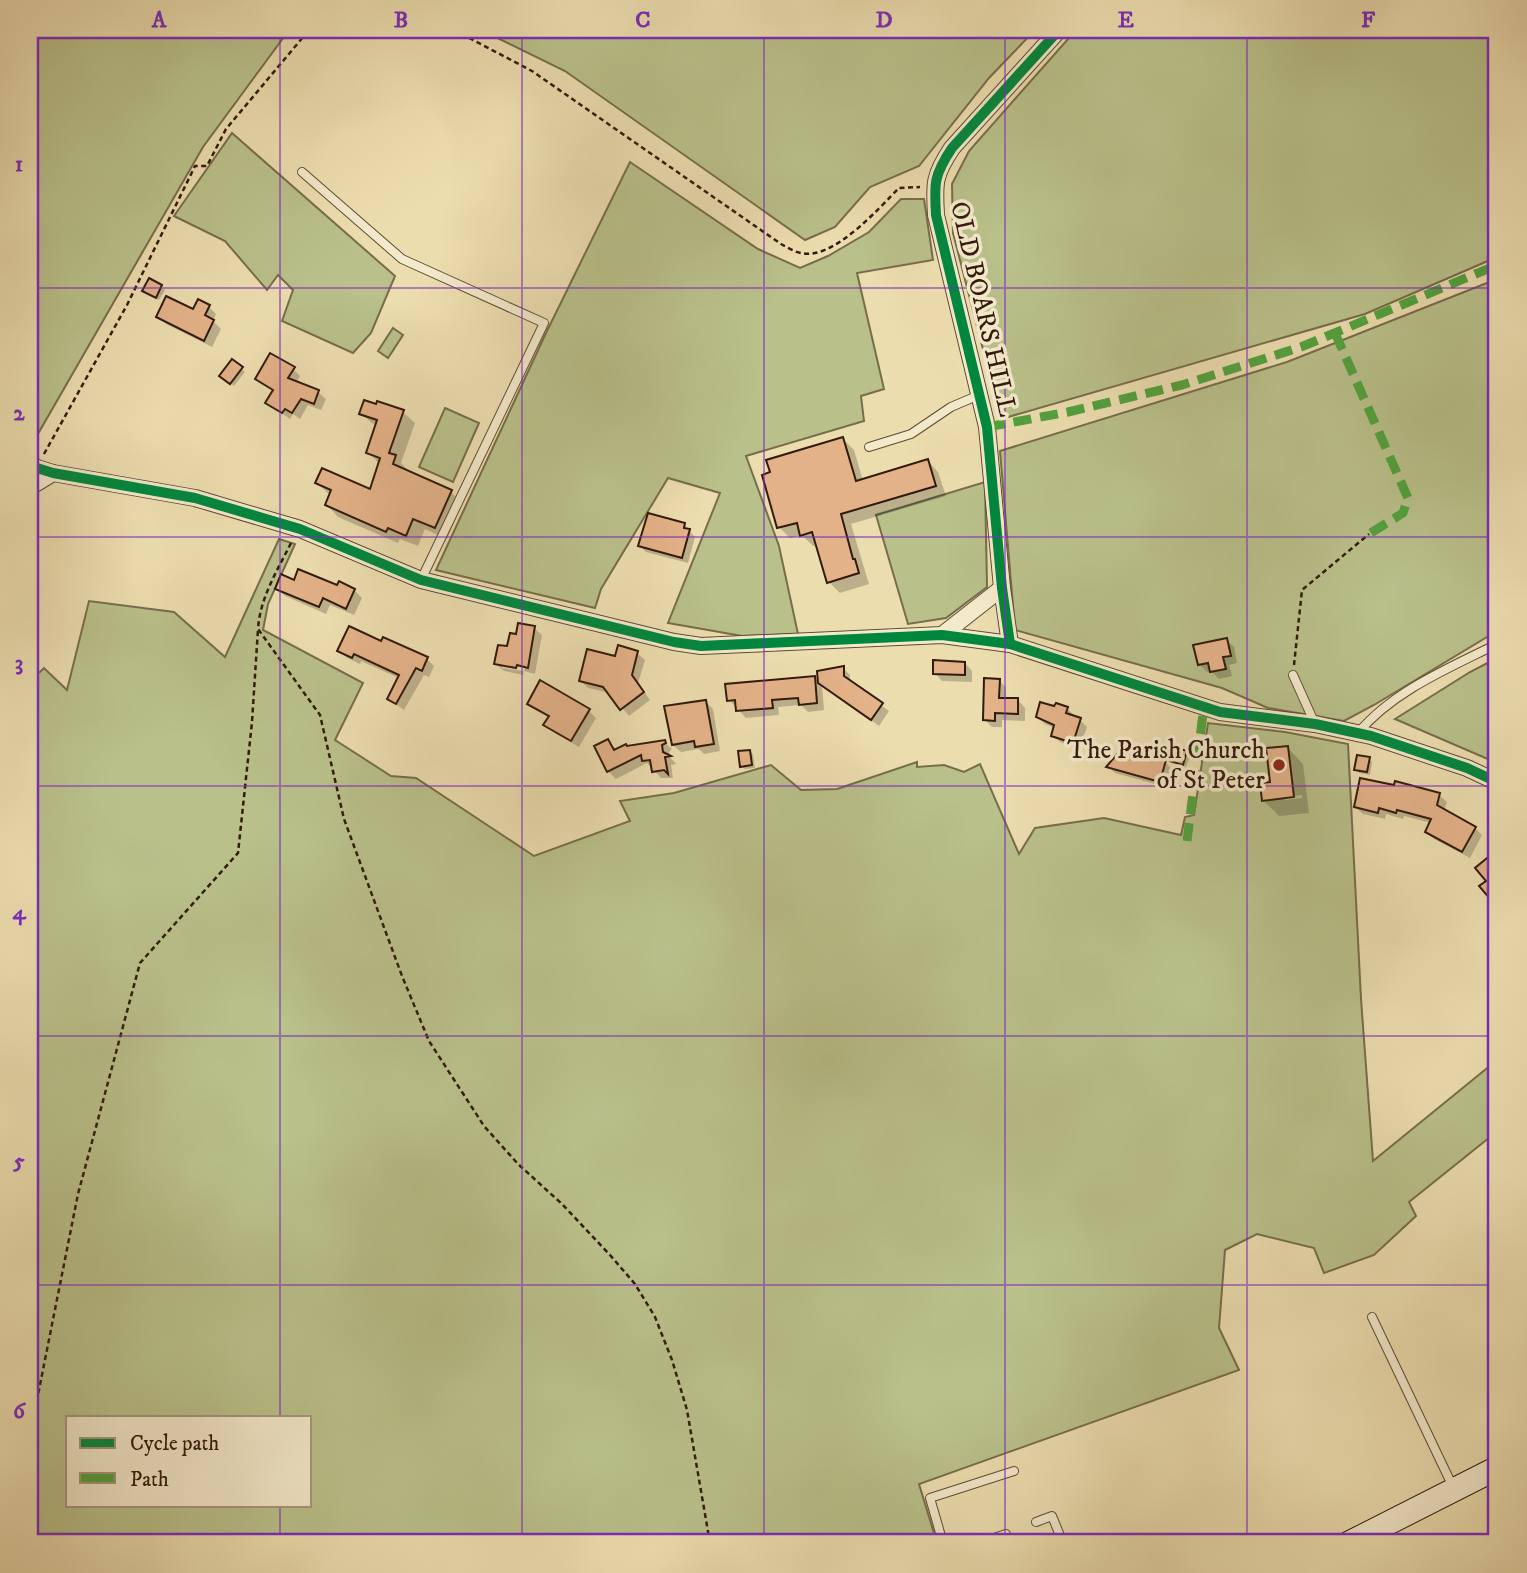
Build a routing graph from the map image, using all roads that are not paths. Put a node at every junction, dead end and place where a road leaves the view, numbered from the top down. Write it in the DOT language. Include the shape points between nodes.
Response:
graph roads {
  1 [pos="1059,30"];
  2 [pos="302,172"];
  3 [pos="979,395"];
  4 [pos="869,447"];
  5 [pos="33,466"];
  6 [pos="53,473"];
  7 [pos="30,487"];
  8 [pos="421,580"];
  9 [pos="1002,588"];
  10 [pos="942,635"];
  11 [pos="1010,644"];
  12 [pos="1497,644"];
  13 [pos="1293,675"];
  14 [pos="1315,724"];
  15 [pos="1359,733"];
  16 [pos="1497,782"];
  17 [pos="1372,1317"];
  18 [pos="1497,1468"];
  19 [pos="1014,1471"];
  20 [pos="1454,1489"];
  21 [pos="1036,1522"];
  22 [pos="1006,1534"];
  23 [pos="943,1543"];
  24 [pos="979,1543"];
  25 [pos="1063,1543"];
  26 [pos="1264,1543"];
  27 [pos="1293,1543"];
  28 [pos="1349,1543"];
  1 -- 3 [label="street, OLD BOARS HILL" via="953,148 939,168 934,186 936,215"];
  2 -- 8 [label="lane" via="402,259 544,323"];
  3 -- 4 [label="lane" via="951,407 911,434"];
  3 -- 9 [label="street, OLD BOARS HILL" via="987,428"];
  5 -- 6 [label="street"];
  6 -- 7 [label="street"];
  6 -- 8 [label="street" via="195,498 300,529"];
  8 -- 10 [label="street" via="701,646"];
  9 -- 10 [label="street"];
  9 -- 11 [label="street, OLD BOARS HILL"];
  10 -- 11 [label="street"];
  11 -- 14 [label="street" via="1220,712"];
  12 -- 15 [label="lane" via="1408,691 1373,715"];
  13 -- 14 [label="lane"];
  14 -- 15 [label="street"];
  15 -- 16 [label="street"];
  17 -- 20 [label="lane"];
  18 -- 20 [label="main road"];
  19 -- 23 [label="lane" via="930,1498"];
  20 -- 28 [label="main road"];
  21 -- 25 [label="lane" via="1052,1516"];
  22 -- 24 [label="lane"];
  26 -- 27 [label="lane" via="1283,1538"];
}
